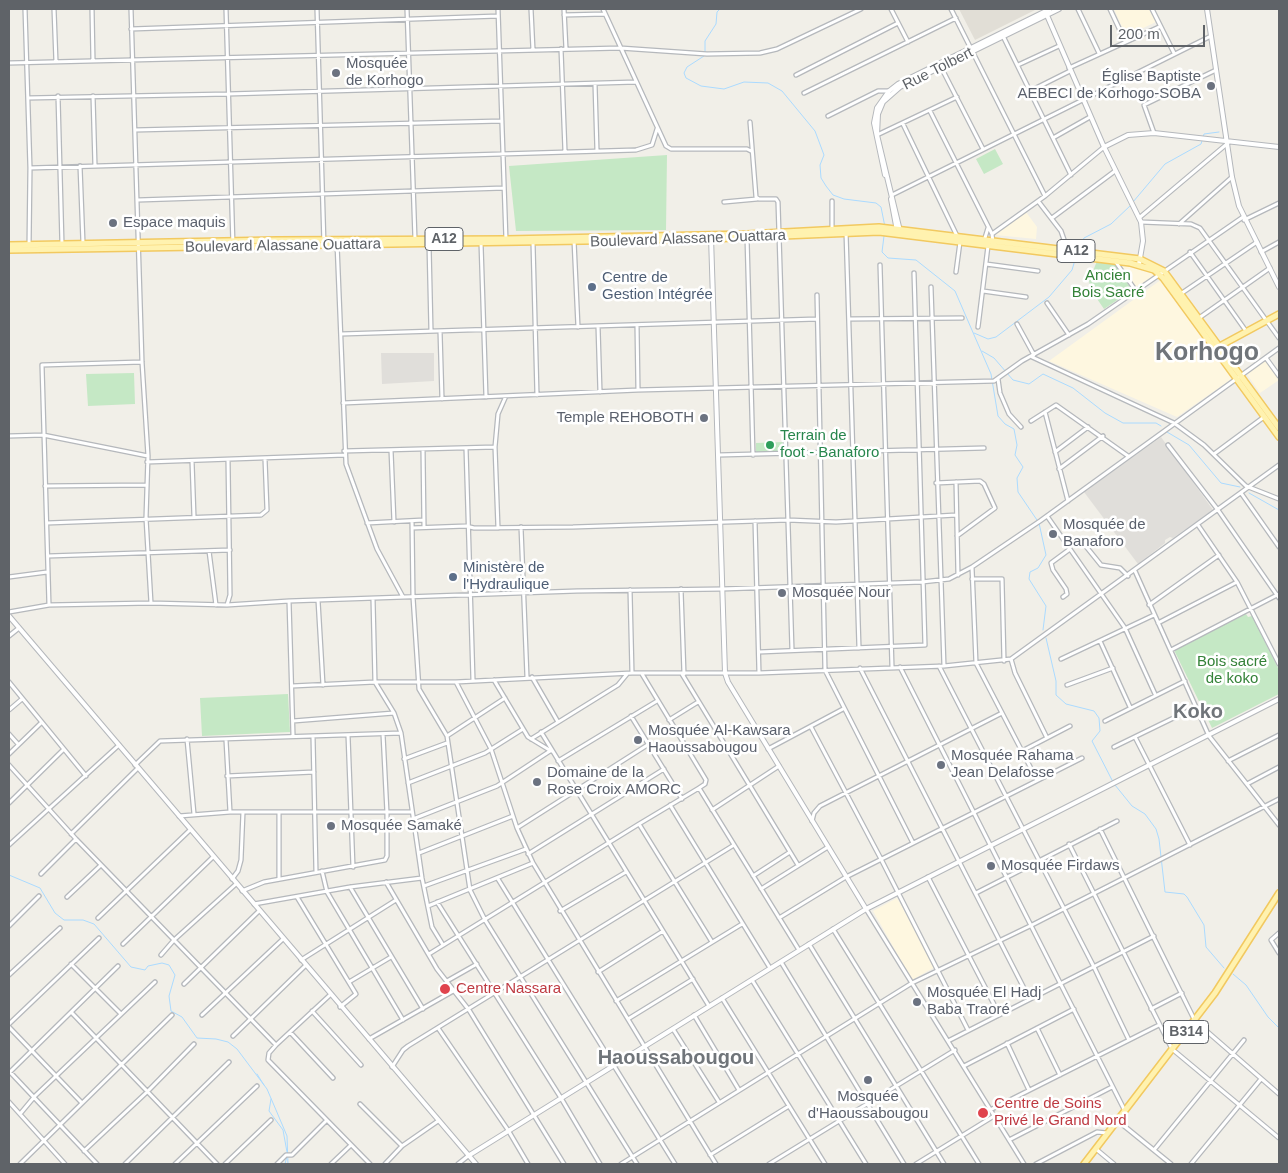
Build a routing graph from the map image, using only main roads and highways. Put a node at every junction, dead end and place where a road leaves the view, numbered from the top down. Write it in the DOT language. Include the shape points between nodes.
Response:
graph roads {
  1 [pos="846,231"];
  2 [pos="780,234"];
  3 [pos="574,240"];
  4 [pos="506,241"];
  5 [pos="415,242"];
  6 [pos="445,242"];
  7 [pos="9,245"];
  8 [pos="83,246"];
  9 [pos="29,247"];
  10 [pos="9,250"];
  11 [pos="1279,314"];
  12 [pos="1218,347"];
  13 [pos="1267,416"];
  14 [pos="1279,428"];
  15 [pos="1279,437"];
  16 [pos="1279,893"];
  17 [pos="1084,1164"];
  1 -- 2 [label="main road, Boulevard Alassane Ouattara / A12"];
  1 -- 2 [label="main road, Boulevard Alassane Ouattara / A12"];
  1 -- 12 [label="main road, Boulevard Alassane Ouattara / A12" via="897,231 1140,262 1162,273"];
  2 -- 3 [label="main road, Boulevard Alassane Ouattara / A12"];
  3 -- 4 [label="main road, Boulevard Alassane Ouattara / A12"];
  3 -- 4 [label="main road, Boulevard Alassane Ouattara / A12"];
  4 -- 6 [label="main road, Boulevard Alassane Ouattara / A12"];
  4 -- 6 [label="main road, Boulevard Alassane Ouattara / A12"];
  5 -- 6 [label="main road, Boulevard Alassane Ouattara / A12"];
  5 -- 6 [label="main road, Boulevard Alassane Ouattara / A12"];
  5 -- 8 [label="main road, Boulevard Alassane Ouattara / A12"];
  7 -- 9 [label="main road, Boulevard Alassane Ouattara / A12"];
  8 -- 9 [label="main road, Boulevard Alassane Ouattara / A12"];
  8 -- 9 [label="main road, Boulevard Alassane Ouattara / A12"];
  9 -- 10 [label="main road, Boulevard Alassane Ouattara / A12"];
  11 -- 12 [label="main road"];
  12 -- 13 [label="main road, Boulevard Alassane Ouattara / A12"];
  13 -- 14 [label="main road, Boulevard Alassane Ouattara / A12"];
  13 -- 15 [label="main road, Boulevard Alassane Ouattara / A12"];
  16 -- 17 [label="main road, B314" via="1195,1021"];
}
